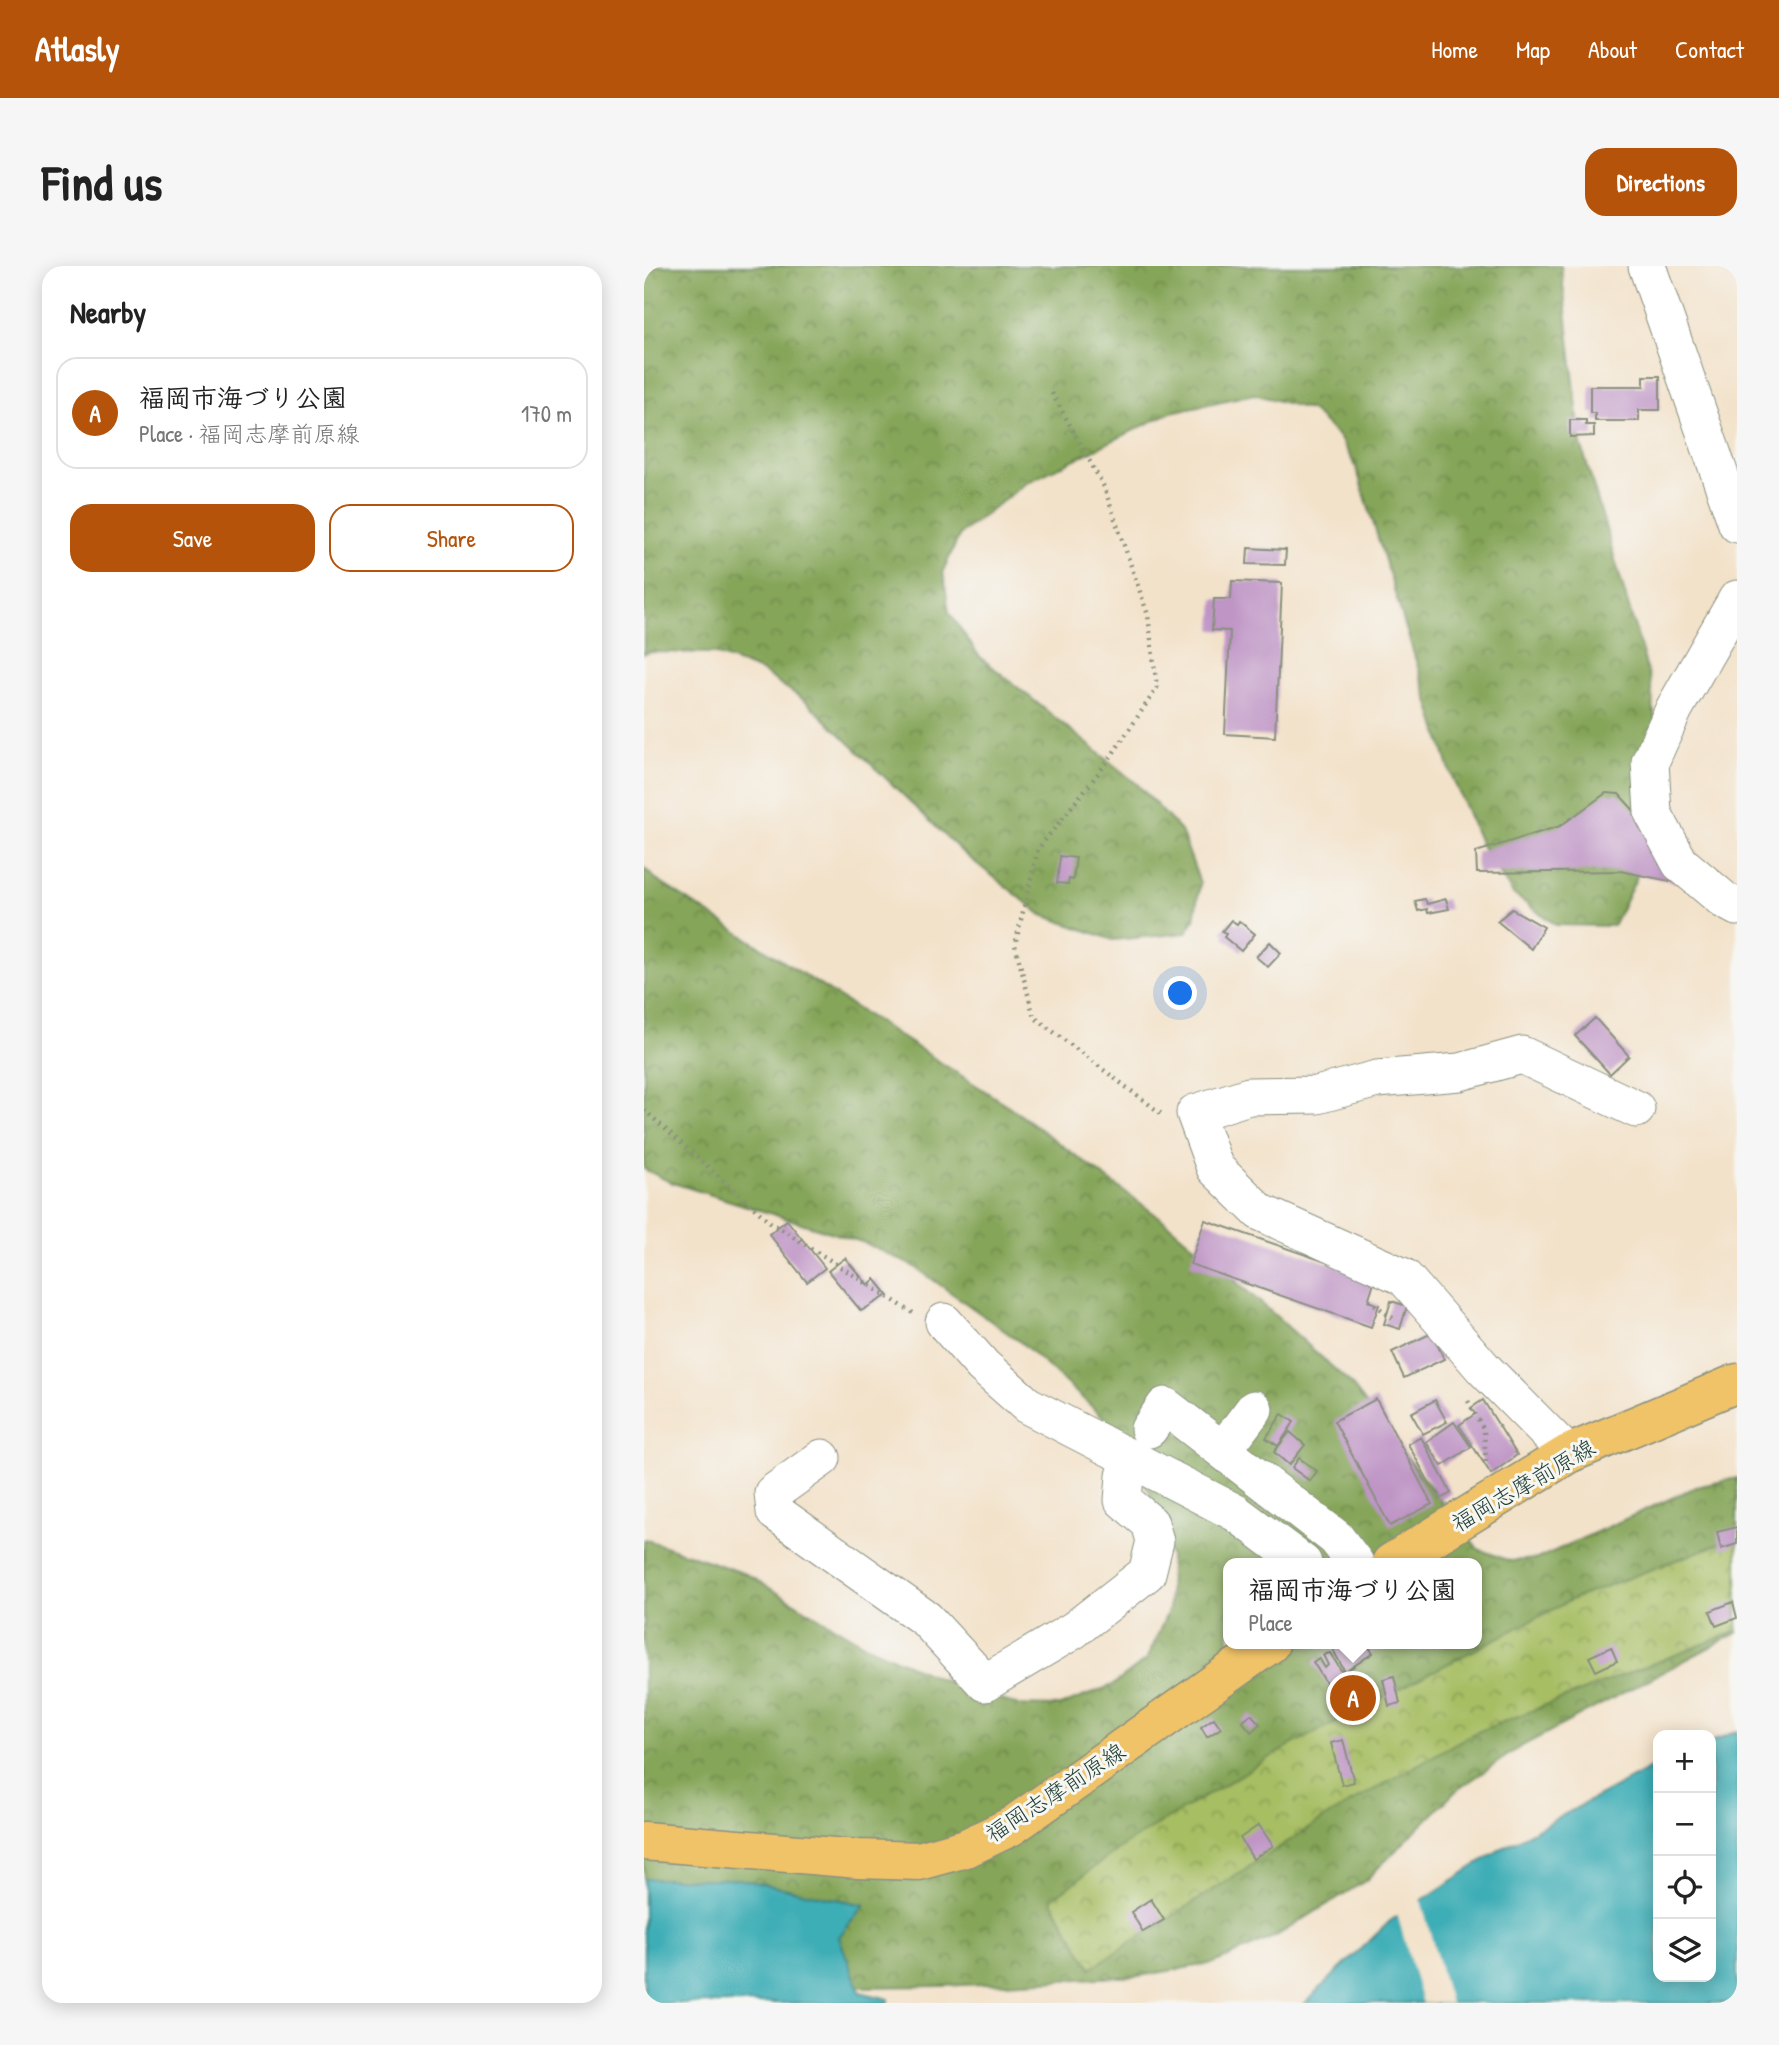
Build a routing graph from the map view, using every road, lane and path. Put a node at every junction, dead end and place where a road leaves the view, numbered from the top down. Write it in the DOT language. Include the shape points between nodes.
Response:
graph roads {
  1 [pos="1647,266"];
  2 [pos="1052,393"];
  3 [pos="1737,524"];
  4 [pos="1737,599"];
  5 [pos="1737,906"];
  6 [pos="1636,1109"];
  7 [pos="1169,1124"];
  8 [pos="1367,1298"];
  9 [pos="944,1322"];
  10 [pos="1399,1324"];
  11 [pos="1737,1383"];
  12 [pos="1463,1394"];
  13 [pos="1254,1409"];
  14 [pos="1149,1429"];
  15 [pos="1223,1450"];
  16 [pos="1568,1454"];
  17 [pos="822,1458"];
  18 [pos="1486,1468"];
  19 [pos="1125,1476"];
  20 [pos="1296,1558"];
  21 [pos="1350,1558"];
  22 [pos="1399,1558"];
  23 [pos="1263,1649"];
  24 [pos="644,1841"];
  1 -- 3 [label="street"];
  2 -- 7 [label="path" via="1104,487 1147,615 1157,688 1108,761 1038,849 1015,945 1034,1017"];
  4 -- 5 [label="street" via="1674,709 1650,762 1653,813 1680,863"];
  6 -- 16 [label="street" via="1522,1055 1460,1072 1377,1079 1317,1095 1249,1096 1195,1113 1215,1168 1260,1212 1404,1277 1484,1369"];
  8 -- 10 [label="path"];
  9 -- 20 [label="street" via="983,1366 1027,1405 1236,1513"];
  11 -- 16 [label="main road, 福岡志摩前原線"];
  12 -- 18 [label="path" via="1484,1430"];
  13 -- 15 [label="street"];
  14 -- 15 [label="street" via="1165,1406"];
  15 -- 21 [label="street" via="1336,1538"];
  16 -- 22 [label="main road, 福岡志摩前原線"];
  17 -- 19 [label="street" via="773,1493 775,1512 926,1619 985,1683 1074,1630 1147,1573 1155,1541 1150,1523 1123,1500"];
  23 -- 24 [label="main road, 福岡志摩前原線" via="1012,1826 966,1848 919,1861"];
}
